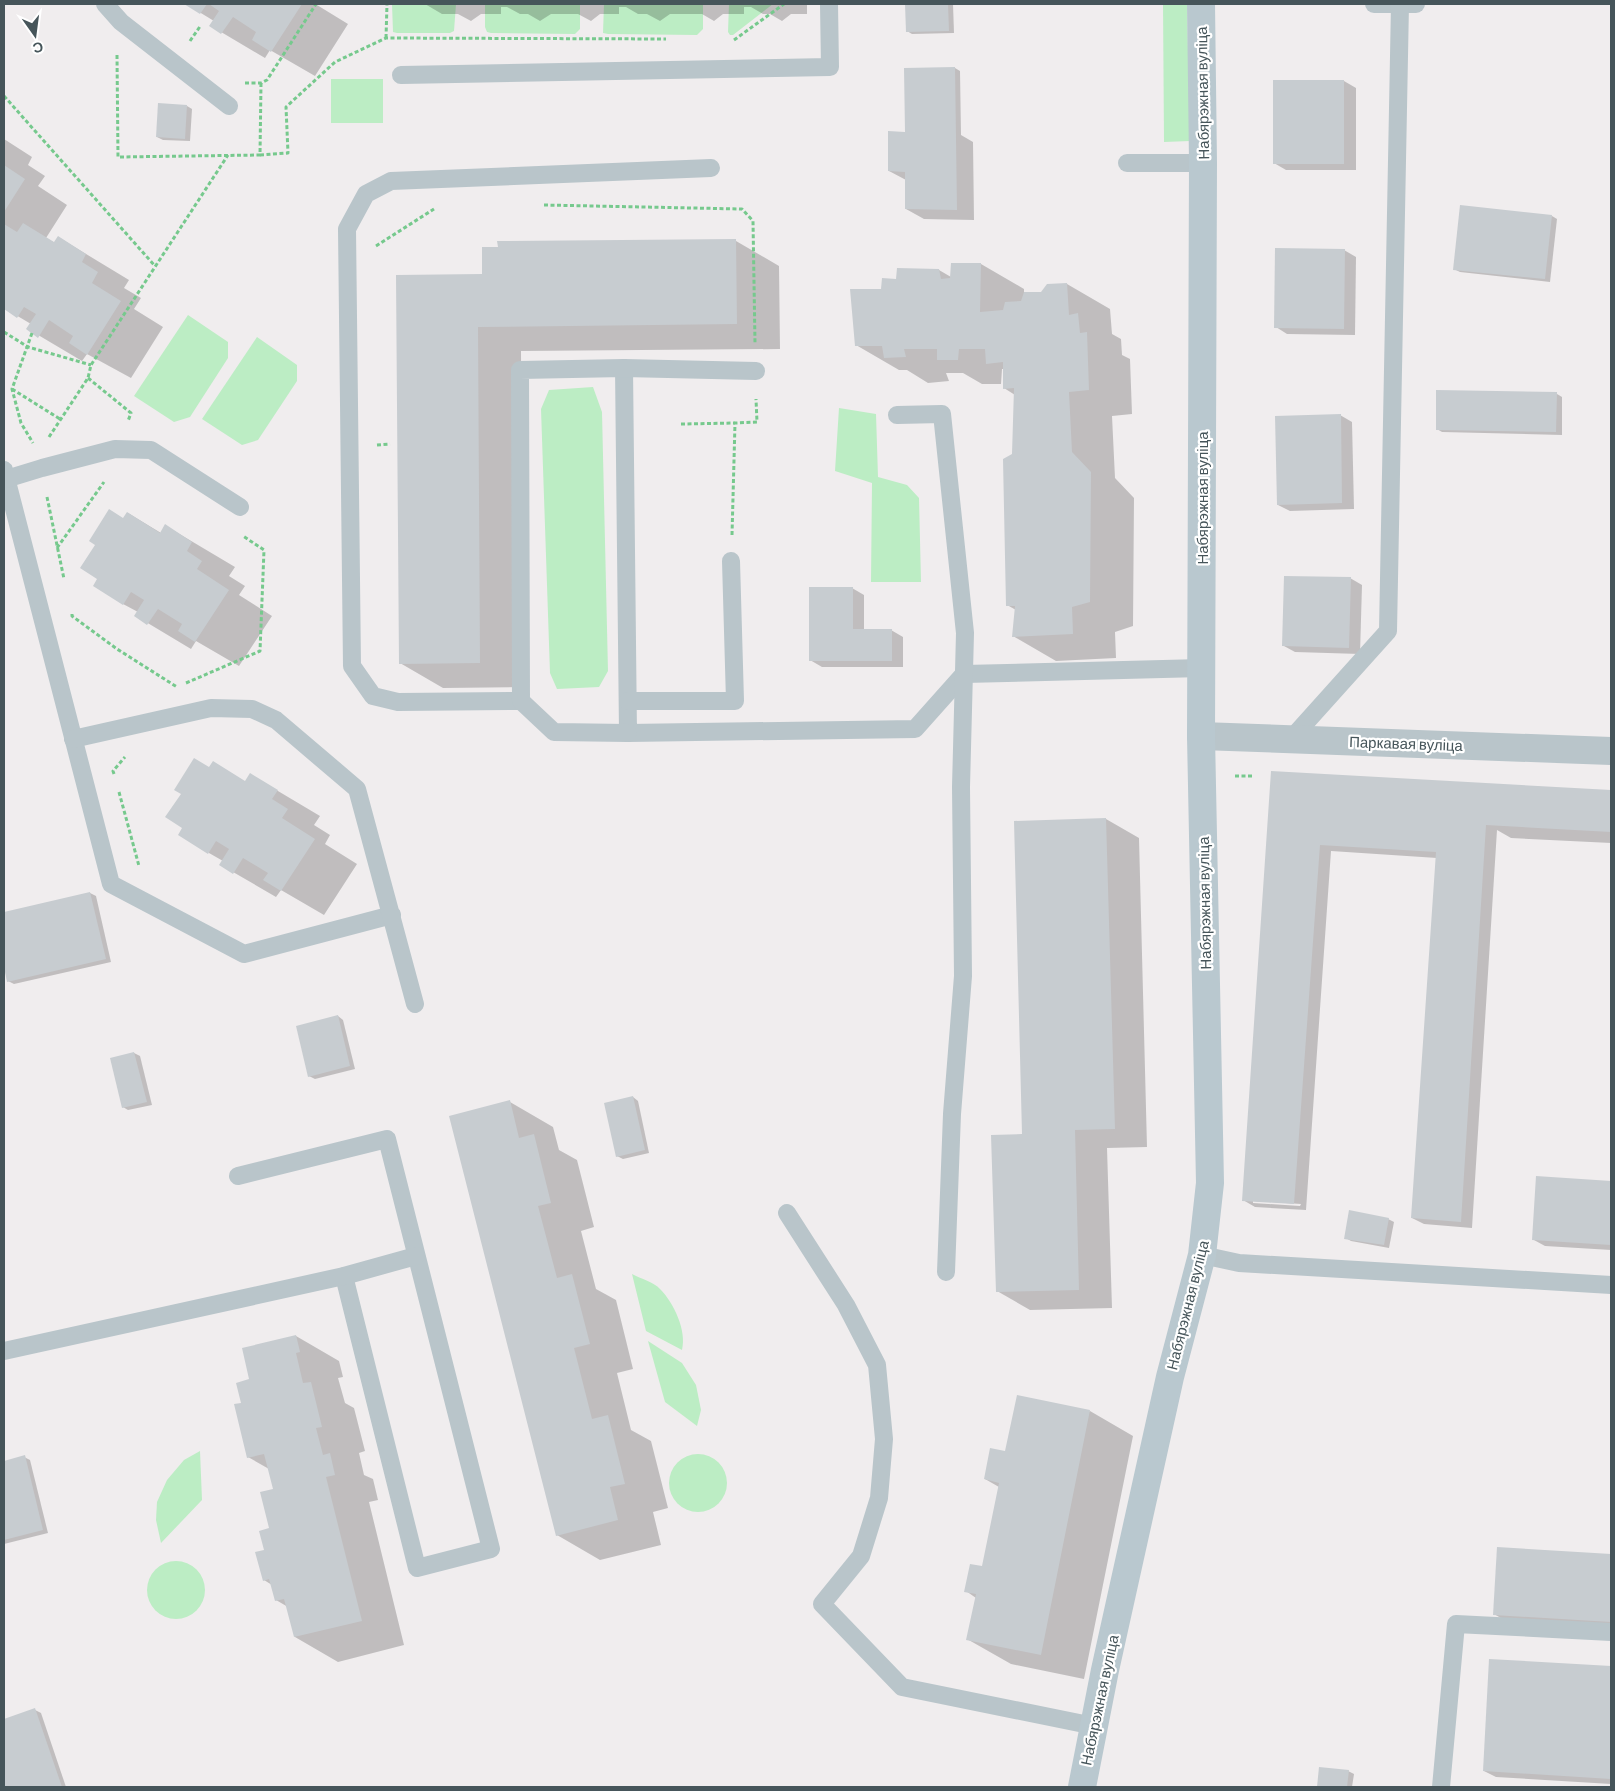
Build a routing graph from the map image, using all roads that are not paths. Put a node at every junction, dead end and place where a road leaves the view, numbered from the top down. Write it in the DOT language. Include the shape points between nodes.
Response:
graph roads {
  1 [pos="106,4"];
  2 [pos="829,4"];
  3 [pos="1201,4"];
  4 [pos="1374,4"];
  5 [pos="1400,4"];
  6 [pos="1416,4"];
  7 [pos="401,75"];
  8 [pos="229,106"];
  9 [pos="1128,163"];
  10 [pos="1203,163"];
  11 [pos="711,168"];
  12 [pos="624,368"];
  13 [pos="756,371"];
  14 [pos="897,415"];
  15 [pos="5,474"];
  16 [pos="240,507"];
  17 [pos="731,560"];
  18 [pos="1202,668"];
  19 [pos="964,674"];
  20 [pos="628,700"];
  21 [pos="521,701"];
  22 [pos="628,733"];
  23 [pos="1201,736"];
  24 [pos="73,739"];
  25 [pos="1291,739"];
  26 [pos="1611,751"];
  27 [pos="392,915"];
  28 [pos="415,1004"];
  29 [pos="238,1176"];
  30 [pos="787,1213"];
  31 [pos="1202,1255"];
  32 [pos="416,1256"];
  33 [pos="946,1272"];
  34 [pos="344,1276"];
  35 [pos="1611,1285"];
  36 [pos="4,1351"];
  37 [pos="1611,1632"];
  38 [pos="1094,1726"];
  39 [pos="1082,1787"];
  40 [pos="1442,1787"];
  1 -- 8 [label="lane" via="121,22"];
  2 -- 7 [label="lane" via="830,67"];
  3 -- 10 [label="street, Набярэжная вуліца"];
  4 -- 5 [label="lane"];
  5 -- 6 [label="lane"];
  5 -- 25 [label="lane" via="1388,631"];
  9 -- 10 [label="lane"];
  10 -- 18 [label="street, Набярэжная вуліца"];
  11 -- 21 [label="lane" via="391,181 366,194 347,229 352,666 373,696 398,702"];
  12 -- 13 [label="lane"];
  12 -- 20 [label="lane"];
  12 -- 21 [label="lane" via="520,370"];
  14 -- 19 [label="lane" via="942,414 965,633"];
  15 -- 16 [label="lane" via="115,449 151,450"];
  15 -- 24 [label="lane"];
  17 -- 20 [label="lane" via="735,701"];
  18 -- 19 [label="lane"];
  18 -- 23 [label="street, Набярэжная вуліца"];
  19 -- 22 [label="lane" via="915,729"];
  19 -- 33 [label="lane" via="961,787 964,976 952,1114"];
  20 -- 22 [label="lane"];
  21 -- 22 [label="lane" via="554,732"];
  23 -- 25 [label="street, Паркавая вуліца"];
  23 -- 31 [label="street, Набярэжная вуліца" via="1210,1183"];
  24 -- 27 [label="lane" via="211,708 252,709 276,720 357,789"];
  24 -- 27 [label="lane" via="111,884 244,954"];
  25 -- 26 [label="street, Паркавая вуліца"];
  27 -- 28 [label="lane"];
  29 -- 32 [label="lane" via="387,1139"];
  30 -- 38 [label="lane" via="846,1305 877,1365 884,1439 879,1498 861,1556 822,1604 902,1686"];
  31 -- 35 [label="lane" via="1239,1263"];
  31 -- 38 [label="street, Набярэжная вуліца" via="1170,1377"];
  32 -- 34 [label="lane"];
  32 -- 34 [label="lane" via="491,1549 416,1568"];
  34 -- 36 [label="lane"];
  37 -- 40 [label="lane" via="1456,1624"];
  38 -- 39 [label="street, Набярэжная вуліца"];
}
